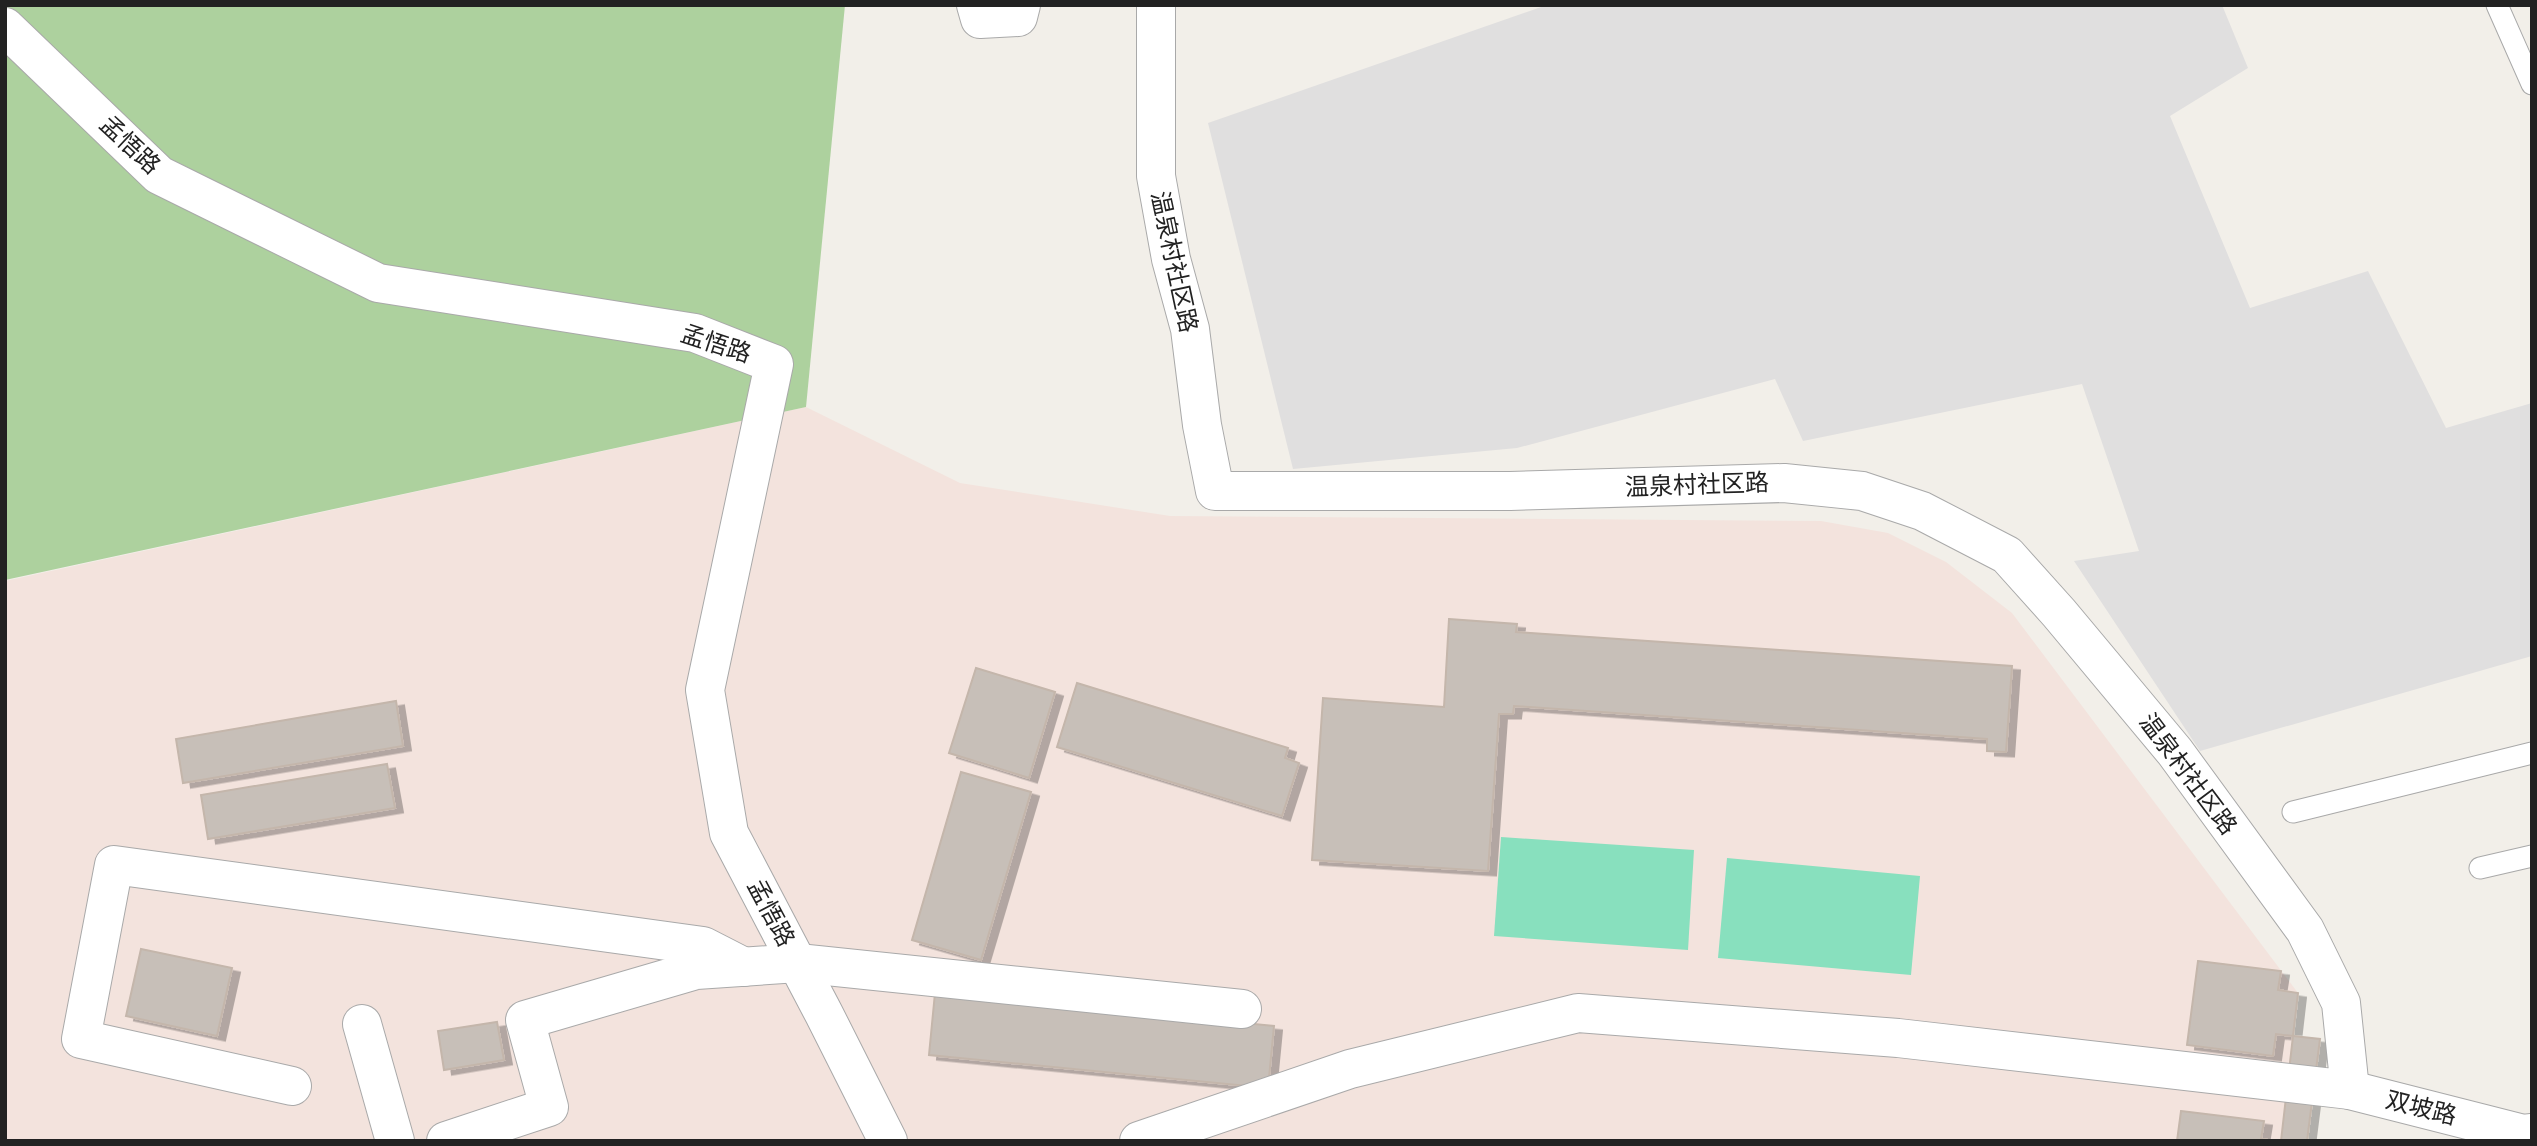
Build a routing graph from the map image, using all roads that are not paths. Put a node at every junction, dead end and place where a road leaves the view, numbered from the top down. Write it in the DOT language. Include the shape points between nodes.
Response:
graph roads {
  1 [pos="976,5"];
  2 [pos="1021,5"];
  3 [pos="1156,5"];
  4 [pos="2497,5"];
  5 [pos="5,27"];
  6 [pos="2532,84"];
  7 [pos="2532,753"];
  8 [pos="2293,811"];
  9 [pos="2532,856"];
  10 [pos="2480,868"];
  11 [pos="798,963"];
  12 [pos="744,967"];
  13 [pos="1242,1009"];
  14 [pos="362,1024"];
  15 [pos="292,1086"];
  16 [pos="2350,1090"];
  17 [pos="2532,1133"];
  18 [pos="395,1141"];
  19 [pos="446,1141"];
  20 [pos="888,1141"];
  21 [pos="1139,1141"];
  1 -- 2 [label="street" via="980,19 1018,18"];
  3 -- 16 [label="street, 温泉村社区路" via="1156,176 1171,260 1190,329 1215,491 1510,491 1784,483 1862,491 1922,511 2007,555 2175,752 2305,930 2341,1003"];
  4 -- 6 [label="lane"];
  5 -- 11 [label="street, 孟悟路" via="159,175 378,283 695,332 774,364 705,691 729,833"];
  7 -- 8 [label="lane"];
  9 -- 10 [label="lane"];
  11 -- 12 [label="street"];
  11 -- 13 [label="street"];
  11 -- 20 [label="street, 孟悟路"];
  12 -- 15 [label="street" via="703,946 114,865 82,1039"];
  12 -- 19 [label="street" via="696,970 524,1020 549,1107"];
  14 -- 18 [label="street"];
  16 -- 17 [label="street, 双坡路"];
  16 -- 21 [label="street, 双坡路" via="1898,1038 1578,1013 1349,1069"];
}
